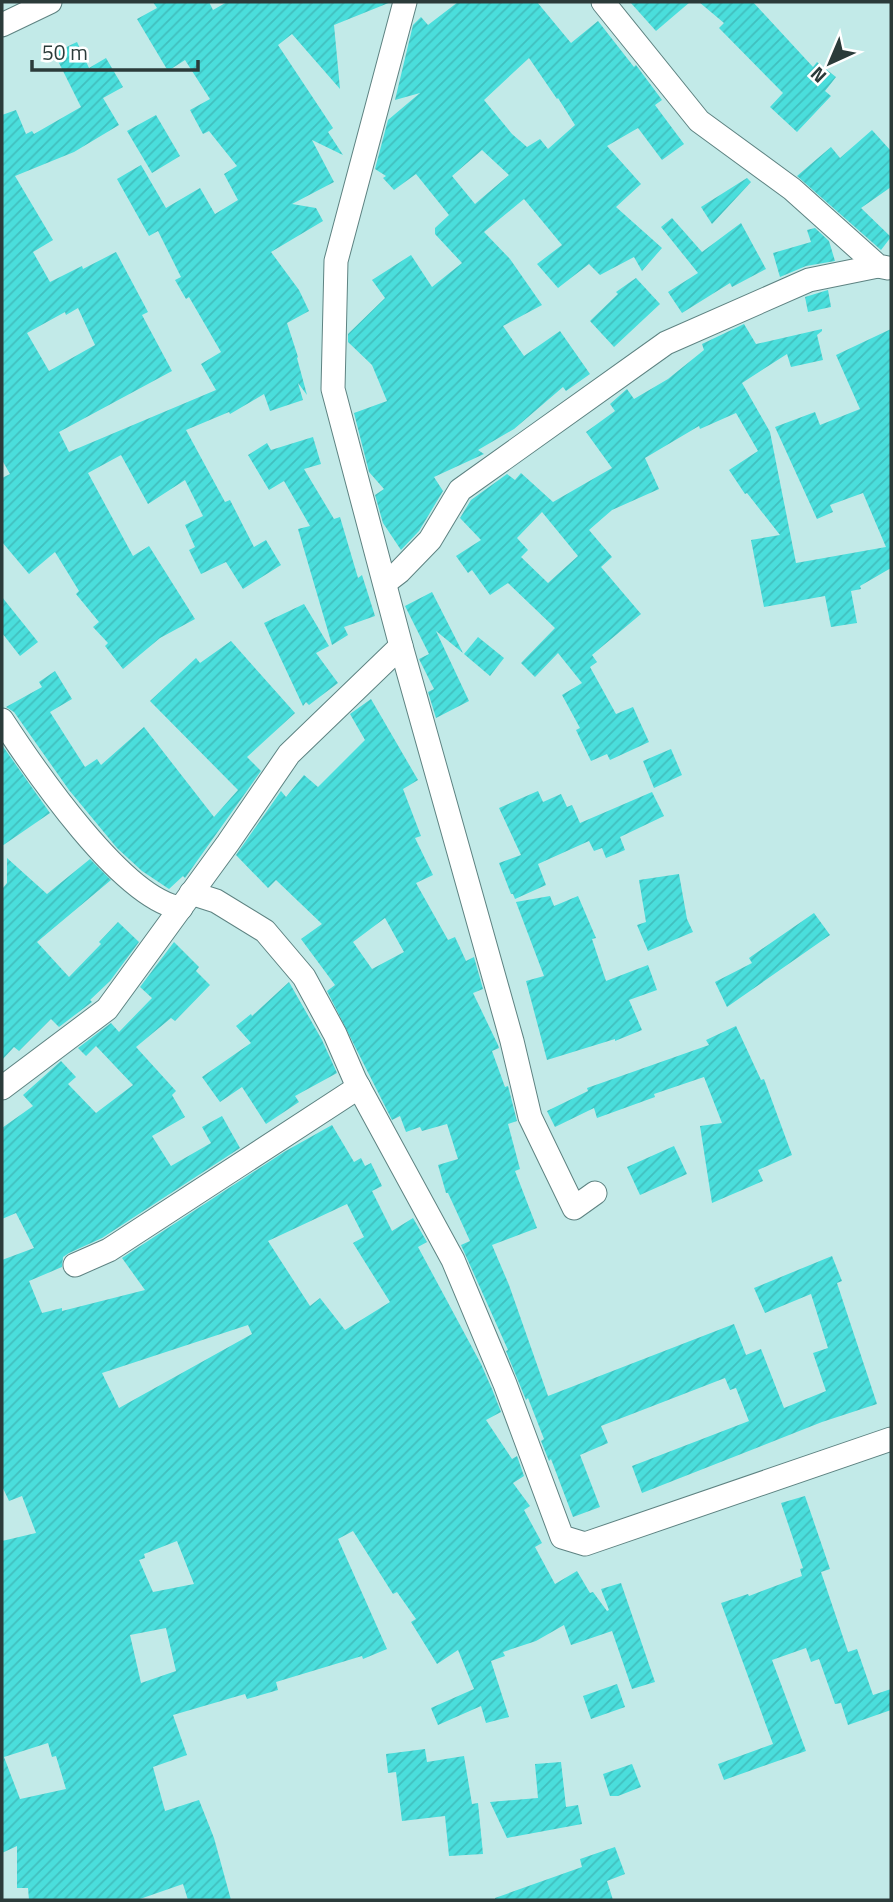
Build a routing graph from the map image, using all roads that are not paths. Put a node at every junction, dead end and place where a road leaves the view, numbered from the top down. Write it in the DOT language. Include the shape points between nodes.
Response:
graph roads {
  1 [pos="50,2"];
  2 [pos="405,2"];
  3 [pos="603,2"];
  4 [pos="2,25"];
  5 [pos="885,267"];
  6 [pos="386,582"];
  7 [pos="401,646"];
  8 [pos="2,720"];
  9 [pos="186,901"];
  10 [pos="359,1087"];
  11 [pos="2,1088"];
  12 [pos="595,1193"];
  13 [pos="75,1265"];
  14 [pos="891,1439"];
  1 -- 4 [label="street"];
  2 -- 6 [label="street" via="335,261 333,389"];
  3 -- 5 [label="street" via="699,121 792,188"];
  5 -- 6 [label="street" via="809,280 666,343 460,490 430,540"];
  6 -- 7 [label="street"];
  7 -- 9 [label="street" via="289,754"];
  7 -- 12 [label="street" via="530,1117 574,1208"];
  8 -- 9 [label="street" via="117,871 167,906"];
  9 -- 10 [label="street" via="216,901 265,931 304,977"];
  9 -- 11 [label="street" via="107,1009"];
  10 -- 13 [label="street" via="109,1250"];
  10 -- 14 [label="street" via="453,1260 562,1537 585,1544"];
}
